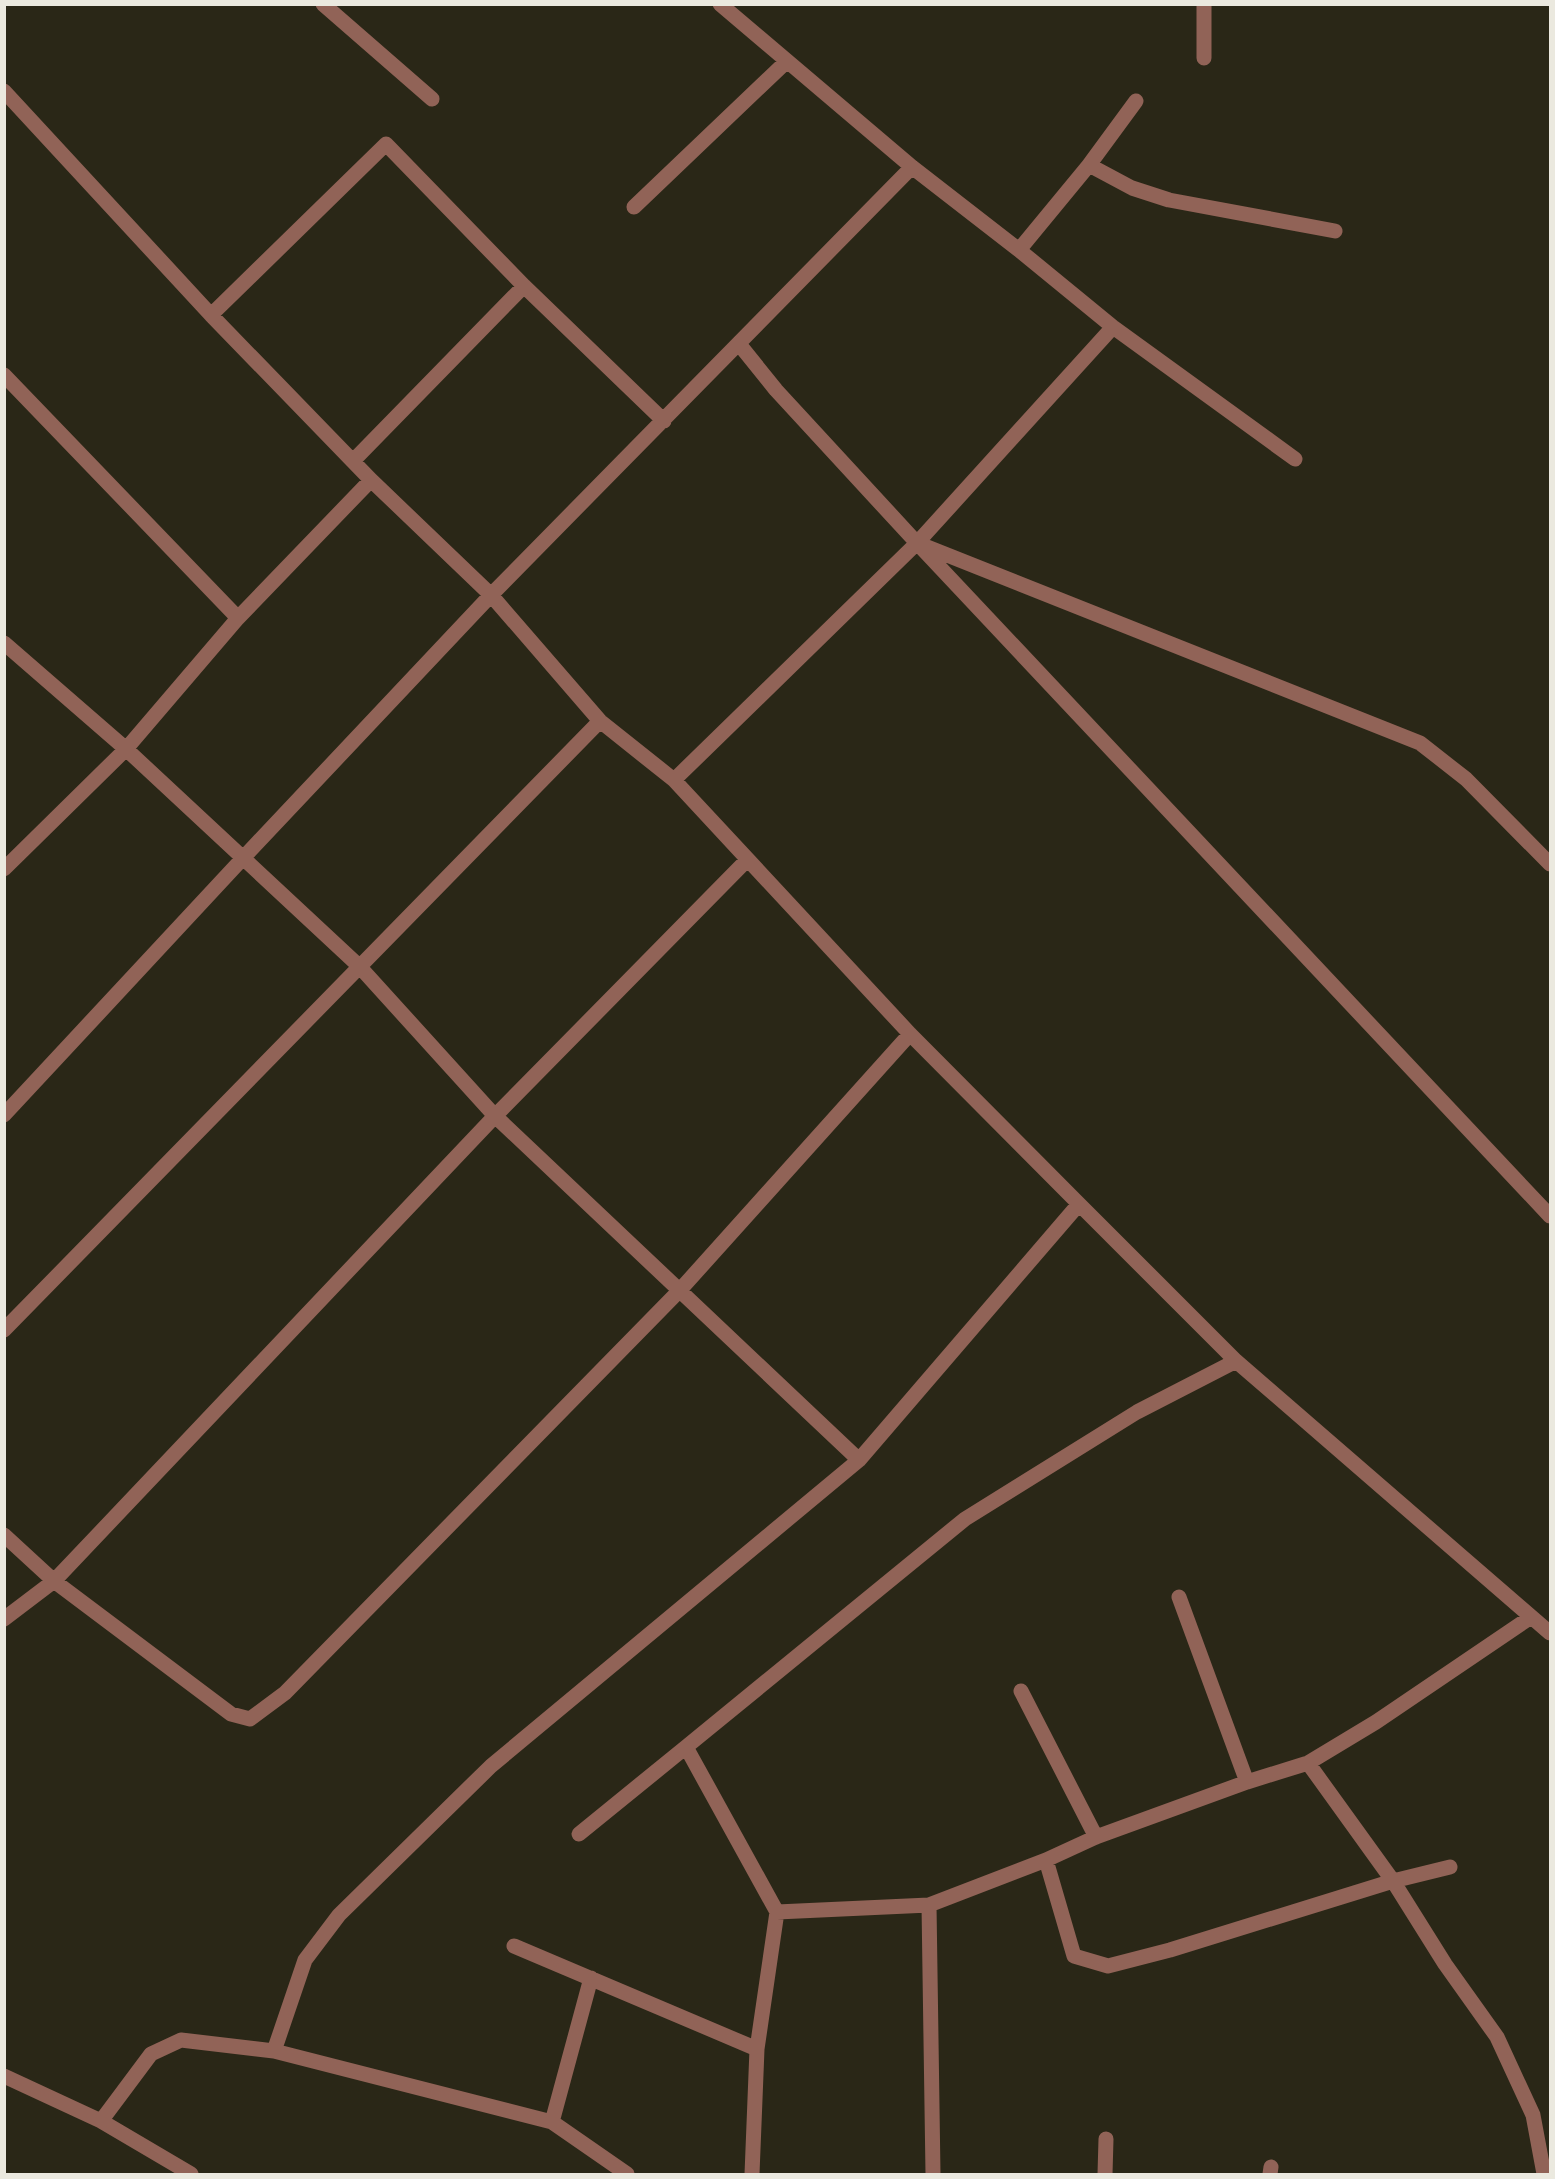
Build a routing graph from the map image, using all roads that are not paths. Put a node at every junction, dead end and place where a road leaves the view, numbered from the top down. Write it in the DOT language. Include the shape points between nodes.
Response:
graph roads {
  1 [pos="323,4"];
  2 [pos="720,4"];
  3 [pos="1204,4"];
  4 [pos="1204,58"];
  5 [pos="786,62"];
  6 [pos="4,91"];
  7 [pos="432,99"];
  8 [pos="1136,101"];
  9 [pos="1089,165"];
  10 [pos="912,167"];
  11 [pos="634,207"];
  12 [pos="1335,231"];
  13 [pos="1019,250"];
  14 [pos="524,286"];
  15 [pos="211,315"];
  16 [pos="1113,327"];
  17 [pos="739,344"];
  18 [pos="4,375"];
  19 [pos="664,421"];
  20 [pos="1295,459"];
  21 [pos="353,461"];
  22 [pos="371,480"];
  23 [pos="917,543"];
  24 [pos="492,595"];
  25 [pos="238,618"];
  26 [pos="5,644"];
  27 [pos="600,721"];
  28 [pos="126,749"];
  29 [pos="674,780"];
  30 [pos="244,857"];
  31 [pos="747,860"];
  32 [pos="1551,864"];
  33 [pos="4,869"];
  34 [pos="359,966"];
  35 [pos="910,1034"];
  36 [pos="4,1115"];
  37 [pos="495,1116"];
  38 [pos="1079,1204"];
  39 [pos="1551,1216"];
  40 [pos="680,1290"];
  41 [pos="4,1330"];
  42 [pos="1236,1361"];
  43 [pos="859,1460"];
  44 [pos="4,1535"];
  45 [pos="54,1581"];
  46 [pos="1179,1597"];
  47 [pos="1531,1617"];
  48 [pos="4,1619"];
  49 [pos="1551,1633"];
  50 [pos="1021,1691"];
  51 [pos="686,1746"];
  52 [pos="1308,1763"];
  53 [pos="1247,1782"];
  54 [pos="579,1834"];
  55 [pos="1096,1837"];
  56 [pos="1046,1860"];
  57 [pos="1450,1867"];
  58 [pos="1393,1881"];
  59 [pos="929,1905"];
  60 [pos="777,1912"];
  61 [pos="514,1946"];
  62 [pos="591,1978"];
  63 [pos="757,2049"];
  64 [pos="274,2051"];
  65 [pos="4,2076"];
  66 [pos="101,2121"];
  67 [pos="552,2122"];
  68 [pos="1106,2139"];
  69 [pos="191,2175"];
  70 [pos="627,2175"];
  71 [pos="752,2175"];
  72 [pos="933,2175"];
  73 [pos="1105,2175"];
  74 [pos="1544,2175"];
  1 -- 7 [label="street"];
  2 -- 5 [label="street"];
  3 -- 4 [label="street"];
  5 -- 10 [label="street"];
  5 -- 11 [label="street"];
  6 -- 15 [label="street"];
  8 -- 9 [label="street"];
  9 -- 12 [label="street" via="1132,188 1169,200"];
  9 -- 13 [label="street"];
  10 -- 13 [label="street"];
  10 -- 17 [label="street"];
  13 -- 16 [label="street"];
  14 -- 15 [label="street" via="386,144"];
  14 -- 19 [label="street"];
  14 -- 21 [label="street"];
  15 -- 21 [label="street"];
  16 -- 20 [label="street"];
  16 -- 23 [label="street"];
  17 -- 19 [label="street"];
  17 -- 23 [label="street" via="776,390"];
  18 -- 25 [label="street"];
  19 -- 24 [label="street"];
  21 -- 22 [label="street"];
  22 -- 24 [label="street"];
  22 -- 25 [label="street"];
  23 -- 29 [label="street"];
  23 -- 32 [label="street" via="1420,743 1466,779"];
  23 -- 39 [label="street"];
  24 -- 27 [label="street"];
  24 -- 30 [label="street"];
  25 -- 28 [label="street"];
  26 -- 28 [label="street"];
  27 -- 29 [label="street"];
  27 -- 34 [label="street"];
  28 -- 30 [label="street"];
  28 -- 33 [label="street"];
  29 -- 31 [label="street"];
  30 -- 34 [label="street"];
  30 -- 36 [label="street"];
  31 -- 35 [label="street"];
  31 -- 37 [label="street"];
  34 -- 37 [label="street"];
  34 -- 41 [label="street"];
  35 -- 38 [label="street"];
  35 -- 40 [label="street"];
  37 -- 40 [label="street"];
  37 -- 45 [label="street"];
  38 -- 42 [label="street"];
  38 -- 43 [label="street"];
  40 -- 43 [label="street"];
  40 -- 45 [label="street" via="285,1693 250,1719 231,1714"];
  42 -- 47 [label="street"];
  42 -- 51 [label="street" via="1137,1412 965,1519"];
  43 -- 64 [label="street" via="492,1766 339,1915 305,1960"];
  44 -- 45 [label="street"];
  45 -- 48 [label="street"];
  46 -- 53 [label="street"];
  47 -- 49 [label="street"];
  47 -- 52 [label="street"];
  50 -- 55 [label="street"];
  51 -- 54 [label="street"];
  51 -- 60 [label="street"];
  52 -- 53 [label="street"];
  52 -- 58 [label="street"];
  53 -- 55 [label="street"];
  55 -- 56 [label="street"];
  56 -- 58 [label="street" via="1074,1956 1108,1965 1170,1950"];
  56 -- 59 [label="street"];
  57 -- 58 [label="street"];
  58 -- 74 [label="street" via="1497,2037 1533,2115"];
  59 -- 60 [label="street"];
  59 -- 72 [label="street"];
  60 -- 63 [label="street"];
  61 -- 62 [label="street"];
  62 -- 63 [label="street"];
  62 -- 67 [label="street"];
  63 -- 71 [label="street"];
  64 -- 66 [label="street" via="181,2040 151,2054"];
  64 -- 67 [label="street"];
  65 -- 66 [label="street"];
  66 -- 69 [label="street"];
  67 -- 70 [label="street"];
  68 -- 73 [label="street"];
}
